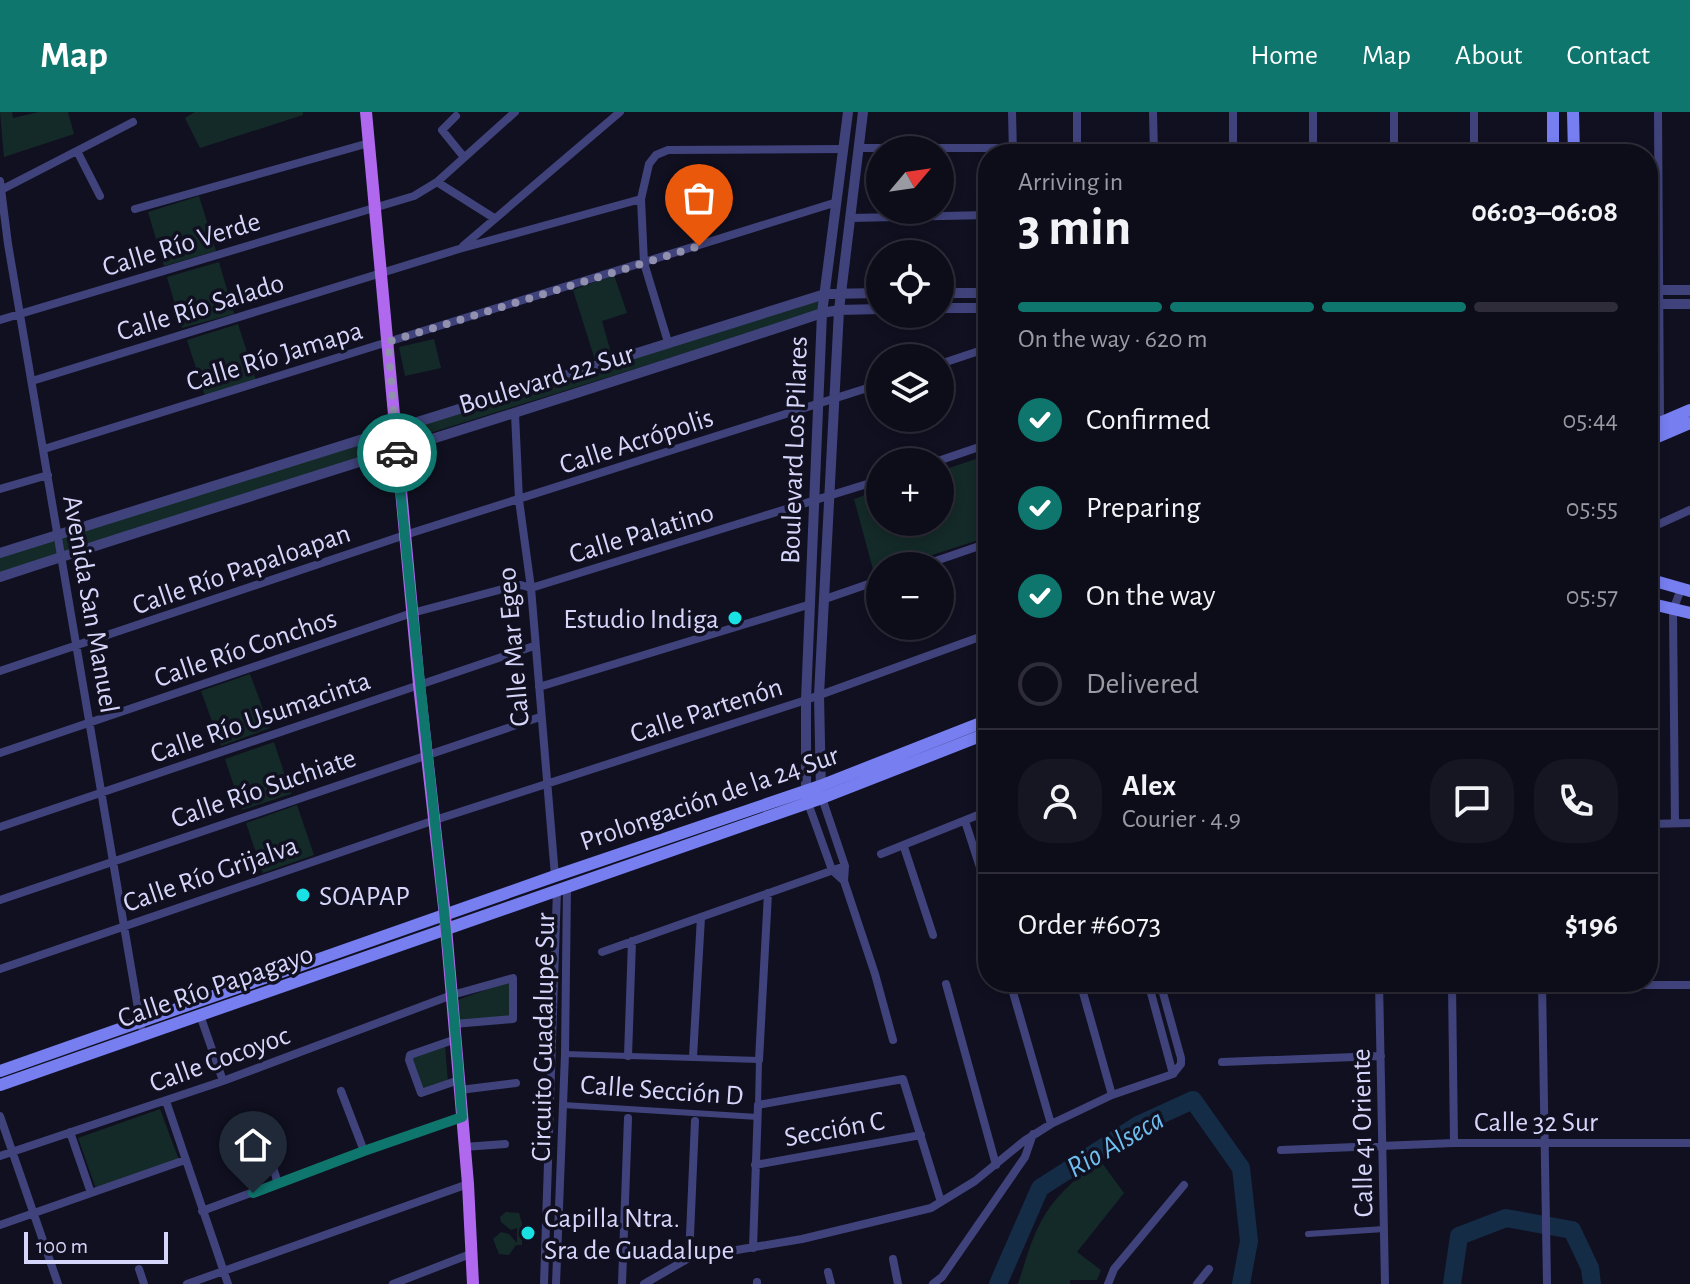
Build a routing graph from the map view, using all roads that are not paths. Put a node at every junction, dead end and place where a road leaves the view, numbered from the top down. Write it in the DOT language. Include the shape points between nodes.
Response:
graph roads {
  1 [pos="366,112"];
  2 [pos="515,112"];
  3 [pos="620,112"];
  4 [pos="848,112"];
  5 [pos="863,112"];
  6 [pos="1012,112"];
  7 [pos="1077,112"];
  8 [pos="1153,112"];
  9 [pos="1233,112"];
  10 [pos="1313,112"];
  11 [pos="1394,112"];
  12 [pos="1474,112"];
  13 [pos="1553,112"];
  14 [pos="1573,112"];
  15 [pos="1658,112"];
  16 [pos="456,116"];
  17 [pos="133,122"];
  18 [pos="369,143"];
  19 [pos="1012,144"];
  20 [pos="1077,144"];
  21 [pos="1154,144"];
  22 [pos="1233,144"];
  23 [pos="1313,144"];
  24 [pos="1394,144"];
  25 [pos="1474,144"];
  26 [pos="1553,144"];
  27 [pos="1574,144"];
  28 [pos="1657,144"];
  29 [pos="859,148"];
  30 [pos="844,149"];
  31 [pos="978,150"];
  32 [pos="77,151"];
  33 [pos="463,156"];
  34 [pos="437,182"];
  35 [pos="1,186"];
  36 [pos="100,196"];
  37 [pos="641,199"];
  38 [pos="837,202"];
  39 [pos="376,207"];
  40 [pos="135,209"];
  41 [pos="978,215"];
  42 [pos="494,218"];
  43 [pos="851,218"];
  44 [pos="4,245"];
  45 [pos="459,249"];
  46 [pos="644,263"];
  47 [pos="381,274"];
  48 [pos="1658,290"];
  49 [pos="1690,290"];
  50 [pos="841,293"];
  51 [pos="866,293"];
  52 [pos="954,293"];
  53 [pos="978,293"];
  54 [pos="825,294"];
  55 [pos="1658,299"];
  56 [pos="1660,304"];
  57 [pos="1690,304"];
  58 [pos="954,308"];
  59 [pos="978,308"];
  60 [pos="866,309"];
  61 [pos="839,310"];
  62 [pos="822,313"];
  63 [pos="21,314"];
  64 [pos="0,320"];
  65 [pos="388,342"];
  66 [pos="668,342"];
  67 [pos="1658,345"];
  68 [pos="978,351"];
  69 [pos="954,359"];
  70 [pos="32,381"];
  71 [pos="866,389"];
  72 [pos="834,399"];
  73 [pos="818,405"];
  74 [pos="1690,410"];
  75 [pos="515,414"];
  76 [pos="1690,423"];
  77 [pos="1658,424"];
  78 [pos="396,427"];
  79 [pos="1658,437"];
  80 [pos="978,447"];
  81 [pos="44,449"];
  82 [pos="397,449"];
  83 [pos="954,456"];
  84 [pos="48,475"];
  85 [pos="866,485"];
  86 [pos="0,489"];
  87 [pos="830,497"];
  88 [pos="519,500"];
  89 [pos="815,502"];
  90 [pos="1690,510"];
  91 [pos="1658,524"];
  92 [pos="58,534"];
  93 [pos="405,535"];
  94 [pos="978,546"];
  95 [pos="0,553"];
  96 [pos="954,555"];
  97 [pos="62,556"];
  98 [pos="0,577"];
  99 [pos="1658,582"];
  100 [pos="866,585"];
  101 [pos="531,588"];
  102 [pos="1687,589"];
  103 [pos="825,599"];
  104 [pos="811,604"];
  105 [pos="1658,606"];
  106 [pos="1673,610"];
  107 [pos="412,613"];
  108 [pos="1690,613"];
  109 [pos="978,638"];
  110 [pos="534,646"];
  111 [pos="77,647"];
  112 [pos="0,671"];
  113 [pos="419,685"];
  114 [pos="539,687"];
  115 [pos="819,695"];
  116 [pos="806,700"];
  117 [pos="540,717"];
  118 [pos="89,723"];
  119 [pos="978,724"];
  120 [pos="978,737"];
  121 [pos="0,753"];
  122 [pos="427,754"];
  123 [pos="547,785"];
  124 [pos="821,792"];
  125 [pos="101,794"];
  126 [pos="806,797"];
  127 [pos="978,815"];
  128 [pos="435,820"];
  129 [pos="965,821"];
  130 [pos="1675,823"];
  131 [pos="1690,823"];
  132 [pos="1658,824"];
  133 [pos="0,827"];
  134 [pos="904,847"];
  135 [pos="881,854"];
  136 [pos="978,861"];
  137 [pos="113,862"];
  138 [pos="845,866"];
  139 [pos="832,870"];
  140 [pos="555,876"];
  141 [pos="844,881"];
  142 [pos="562,888"];
  143 [pos="768,893"];
  144 [pos="0,900"];
  145 [pos="445,916"];
  146 [pos="701,917"];
  147 [pos="124,926"];
  148 [pos="446,930"];
  149 [pos="933,935"];
  150 [pos="632,941"];
  151 [pos="602,952"];
  152 [pos="0,969"];
  153 [pos="946,984"];
  154 [pos="1658,985"];
  155 [pos="1690,985"];
  156 [pos="1013,992"];
  157 [pos="1083,992"];
  158 [pos="1151,992"];
  159 [pos="1163,992"];
  160 [pos="1379,992"];
  161 [pos="1452,992"];
  162 [pos="1542,992"];
  163 [pos="452,995"];
  164 [pos="200,1015"];
  165 [pos="553,1022"];
  166 [pos="566,1022"];
  167 [pos="454,1024"];
  168 [pos="142,1028"];
  169 [pos="456,1039"];
  170 [pos="893,1040"];
  171 [pos="565,1054"];
  172 [pos="628,1056"];
  173 [pos="1381,1056"];
  174 [pos="693,1057"];
  175 [pos="759,1060"];
  176 [pos="1222,1062"];
  177 [pos="0,1071"];
  178 [pos="1173,1074"];
  179 [pos="223,1081"];
  180 [pos="516,1083"];
  181 [pos="0,1085"];
  182 [pos="460,1085"];
  183 [pos="341,1091"];
  184 [pos="1112,1095"];
  185 [pos="166,1101"];
  186 [pos="563,1105"];
  187 [pos="758,1105"];
  188 [pos="0,1116"];
  189 [pos="462,1117"];
  190 [pos="758,1117"];
  191 [pos="628,1118"];
  192 [pos="695,1121"];
  193 [pos="1051,1124"];
  194 [pos="70,1132"];
  195 [pos="1033,1134"];
  196 [pos="921,1135"];
  197 [pos="1454,1143"];
  198 [pos="1544,1143"];
  199 [pos="1690,1143"];
  200 [pos="505,1144"];
  201 [pos="464,1147"];
  202 [pos="1383,1147"];
  203 [pos="268,1150"];
  204 [pos="1281,1150"];
  205 [pos="364,1151"];
  206 [pos="12,1152"];
  207 [pos="0,1156"];
  208 [pos="185,1160"];
  209 [pos="755,1165"];
  210 [pos="996,1165"];
  211 [pos="548,1174"];
  212 [pos="560,1174"];
  213 [pos="278,1184"];
  214 [pos="468,1184"];
  215 [pos="1184,1185"];
  216 [pos="91,1193"];
  217 [pos="941,1202"];
  218 [pos="202,1211"];
  219 [pos="33,1214"];
  220 [pos="0,1225"];
  221 [pos="1384,1229"];
  222 [pos="1308,1234"];
  223 [pos="753,1248"];
  224 [pos="473,1253"];
  225 [pos="689,1258"];
  226 [pos="893,1259"];
  227 [pos="139,1269"];
  228 [pos="1209,1269"];
  229 [pos="223,1271"];
  230 [pos="828,1272"];
  231 [pos="58,1284"];
  232 [pos="144,1284"];
  233 [pos="187,1284"];
  234 [pos="228,1284"];
  235 [pos="393,1284"];
  236 [pos="473,1284"];
  237 [pos="544,1284"];
  238 [pos="556,1284"];
  239 [pos="622,1284"];
  240 [pos="644,1284"];
  241 [pos="831,1284"];
  242 [pos="898,1284"];
  243 [pos="933,1284"];
  244 [pos="1108,1284"];
  245 [pos="1197,1284"];
  246 [pos="1385,1284"];
  247 [pos="1547,1284"];
  1 -- 18 [label="main road"];
  2 -- 33 [label="street, Calle Río Verde"];
  3 -- 42 [label="street"];
  4 -- 30 [label="street, Boulevard Los Pilares"];
  5 -- 29 [label="street, Boulevard Los Pilares"];
  6 -- 19 [label="street"];
  7 -- 20 [label="street"];
  8 -- 21 [label="street"];
  9 -- 22 [label="street"];
  10 -- 23 [label="street"];
  11 -- 24 [label="street"];
  12 -- 25 [label="street"];
  13 -- 26 [label="main road"];
  14 -- 27 [label="main road"];
  15 -- 28 [label="street"];
  16 -- 33 [label="street" via="442,130"];
  17 -- 32 [label="street"];
  18 -- 39 [label="main road"];
  18 -- 40 [label="street"];
  29 -- 31 [label="street"];
  29 -- 43 [label="street, Boulevard Los Pilares"];
  30 -- 37 [label="street" via="668,150 649,164"];
  30 -- 38 [label="street, Boulevard Los Pilares"];
  32 -- 35 [label="street"];
  32 -- 36 [label="street"];
  33 -- 34 [label="street, Calle Río Verde"];
  34 -- 39 [label="street, Calle Río Verde"];
  34 -- 42 [label="street"];
  35 -- 44 [label="street, Avenida San Manuel"];
  37 -- 45 [label="street"];
  37 -- 46 [label="street"];
  38 -- 46 [label="street, Calle Río Jamapa"];
  38 -- 54 [label="street, Boulevard Los Pilares"];
  39 -- 47 [label="main road"];
  39 -- 63 [label="street, Calle Río Verde"];
  41 -- 43 [label="street"];
  42 -- 45 [label="street"];
  43 -- 50 [label="street, Boulevard Los Pilares"];
  44 -- 63 [label="street, Avenida San Manuel"];
  45 -- 47 [label="street, Calle Río Salado"];
  46 -- 65 [label="street, Calle Río Jamapa"];
  46 -- 66 [label="street"];
  47 -- 65 [label="main road"];
  47 -- 70 [label="street, Calle Río Salado"];
  48 -- 49 [label="street"];
  50 -- 51 [label="street, Boulevard 22 Sur"];
  50 -- 54 [label="street, Boulevard 22 Sur"];
  50 -- 61 [label="street, Boulevard Los Pilares"];
  52 -- 53 [label="street"];
  54 -- 62 [label="street, Boulevard Los Pilares"];
  54 -- 66 [label="street, Boulevard 22 Sur"];
  55 -- 56 [label="street"];
  56 -- 57 [label="street"];
  56 -- 67 [label="street"];
  58 -- 59 [label="street"];
  60 -- 61 [label="street, Boulevard 22 Sur"];
  61 -- 62 [label="street, Boulevard 22 Sur"];
  61 -- 72 [label="street, Boulevard Los Pilares"];
  62 -- 73 [label="street, Boulevard Los Pilares"];
  62 -- 75 [label="street, Boulevard 22 Sur"];
  63 -- 64 [label="street, Calle Río Verde"];
  63 -- 70 [label="street, Avenida San Manuel"];
  65 -- 78 [label="main road"];
  65 -- 81 [label="street, Calle Río Jamapa"];
  66 -- 78 [label="street, Boulevard 22 Sur"];
  68 -- 69 [label="street"];
  70 -- 81 [label="street, Avenida San Manuel"];
  71 -- 72 [label="street, Calle Acrópolis"];
  72 -- 73 [label="street, Calle Acrópolis"];
  72 -- 87 [label="street, Boulevard Los Pilares"];
  73 -- 88 [label="street, Calle Acrópolis"];
  73 -- 89 [label="street, Boulevard Los Pilares"];
  74 -- 77 [label="main road"];
  75 -- 82 [label="street, Boulevard 22 Sur"];
  75 -- 88 [label="street, Calle Mar Egeo"];
  76 -- 79 [label="main road"];
  78 -- 82 [label="main road"];
  78 -- 92 [label="street, Boulevard 22 Sur"];
  80 -- 83 [label="street"];
  81 -- 84 [label="street, Avenida San Manuel"];
  82 -- 93 [label="main road"];
  82 -- 97 [label="street, Boulevard 22 Sur"];
  84 -- 86 [label="street"];
  84 -- 92 [label="street, Avenida San Manuel"];
  85 -- 87 [label="street, Calle Palatino"];
  87 -- 89 [label="street, Calle Palatino"];
  87 -- 103 [label="street, Boulevard Los Pilares"];
  88 -- 93 [label="street, Calle Acrópolis"];
  88 -- 101 [label="street, Calle Mar Egeo"];
  89 -- 101 [label="street, Calle Palatino"];
  89 -- 104 [label="street, Boulevard Los Pilares"];
  90 -- 91 [label="street"];
  92 -- 95 [label="street, Boulevard 22 Sur"];
  92 -- 97 [label="street, Avenida San Manuel"];
  93 -- 107 [label="main road"];
  93 -- 111 [label="street, Calle Río Papaloapan"];
  94 -- 96 [label="street"];
  97 -- 98 [label="street, Boulevard 22 Sur"];
  97 -- 111 [label="street, Avenida San Manuel"];
  99 -- 102 [label="main road"];
  100 -- 103 [label="street"];
  101 -- 107 [label="street, Calle Palatino" via="510,587"];
  101 -- 110 [label="street, Calle Mar Egeo"];
  102 -- 106 [label="street"];
  103 -- 115 [label="street, Boulevard Los Pilares"];
  104 -- 114 [label="street"];
  104 -- 116 [label="street, Boulevard Los Pilares"];
  105 -- 106 [label="main road"];
  106 -- 108 [label="main road"];
  106 -- 130 [label="street"];
  107 -- 113 [label="main road"];
  107 -- 118 [label="street, Calle Río Conchos"];
  109 -- 115 [label="street, Calle Partenón"];
  110 -- 113 [label="street, Calle Río Usumacinta"];
  110 -- 114 [label="street, Calle Mar Egeo"];
  111 -- 112 [label="street, Calle Río Papaloapan"];
  111 -- 118 [label="street, Avenida San Manuel"];
  113 -- 122 [label="main road"];
  113 -- 125 [label="street, Calle Río Usumacinta"];
  114 -- 117 [label="street, Calle Mar Egeo"];
  115 -- 116 [label="street, Calle Partenón"];
  115 -- 124 [label="street, Boulevard Los Pilares"];
  116 -- 123 [label="street, Calle Partenón"];
  116 -- 126 [label="street, Boulevard Los Pilares"];
  117 -- 122 [label="street, Calle Río Suchiate"];
  117 -- 123 [label="street, Calle Mar Egeo"];
  118 -- 121 [label="street, Calle Río Conchos"];
  118 -- 125 [label="street, Avenida San Manuel"];
  119 -- 124 [label="main road, Prolongación de la 24 Sur"];
  120 -- 124 [label="main road, Prolongación de la 24 Sur"];
  122 -- 128 [label="main road"];
  122 -- 137 [label="street, Calle Río Suchiate"];
  123 -- 128 [label="street, Calle Partenón"];
  123 -- 140 [label="street, Calle Mar Egeo"];
  124 -- 126 [label="main road, Prolongación de la 24 Sur"];
  124 -- 138 [label="street"];
  125 -- 133 [label="street, Calle Río Usumacinta"];
  125 -- 137 [label="street, Avenida San Manuel"];
  126 -- 139 [label="street"];
  126 -- 140 [label="main road, Prolongación de la 24 Sur"];
  126 -- 142 [label="main road, Prolongación de la 24 Sur"];
  127 -- 129 [label="street"];
  128 -- 145 [label="main road"];
  128 -- 147 [label="street, Calle Río Grijalva"];
  129 -- 134 [label="street"];
  129 -- 136 [label="street"];
  130 -- 131 [label="street"];
  130 -- 132 [label="street"];
  134 -- 135 [label="street"];
  134 -- 149 [label="street"];
  137 -- 144 [label="street, Calle Río Suchiate"];
  137 -- 147 [label="street, Avenida San Manuel"];
  138 -- 139 [label="street"];
  138 -- 141 [label="street"];
  139 -- 141 [label="street"];
  139 -- 143 [label="street"];
  140 -- 145 [label="main road, Prolongación de la 24 Sur"];
  141 -- 170 [label="street"];
  142 -- 148 [label="main road, Prolongación de la 24 Sur"];
  142 -- 165 [label="street, Circuito Guadalupe Sur"];
  142 -- 166 [label="street, Circuito Guadalupe Sur"];
  143 -- 146 [label="street"];
  143 -- 175 [label="street"];
  145 -- 148 [label="main road"];
  145 -- 168 [label="main road, Calle Río Papagayo"];
  146 -- 150 [label="street"];
  146 -- 174 [label="street"];
  147 -- 152 [label="street, Calle Río Grijalva"];
  147 -- 168 [label="street, Avenida San Manuel"];
  148 -- 163 [label="main road"];
  148 -- 164 [label="main road, Calle Río Papagayo"];
  150 -- 151 [label="street"];
  150 -- 172 [label="street"];
  153 -- 210 [label="street"];
  154 -- 155 [label="street"];
  156 -- 193 [label="street"];
  157 -- 184 [label="street"];
  158 -- 178 [label="street"];
  159 -- 178 [label="street" via="1181,1058"];
  160 -- 173 [label="street, Calle 41 Oriente"];
  161 -- 197 [label="street"];
  162 -- 198 [label="street"];
  163 -- 167 [label="main road"];
  163 -- 167 [label="street, Calle Cocoyoc" via="514,980 513,1019"];
  163 -- 179 [label="street, Calle Cocoyoc"];
  164 -- 168 [label="main road, Calle Río Papagayo"];
  164 -- 179 [label="street"];
  165 -- 166 [label="street"];
  165 -- 211 [label="street, Circuito Guadalupe Sur"];
  166 -- 171 [label="street, Circuito Guadalupe Sur"];
  167 -- 169 [label="main road"];
  168 -- 177 [label="main road, Calle Río Papagayo"];
  168 -- 181 [label="main road, Calle Río Papagayo"];
  169 -- 182 [label="main road"];
  169 -- 182 [label="street" via="410,1055 409,1060 421,1093"];
  171 -- 172 [label="street"];
  171 -- 186 [label="street, Circuito Guadalupe Sur"];
  172 -- 174 [label="street"];
  173 -- 176 [label="street"];
  173 -- 202 [label="street, Calle 41 Oriente"];
  174 -- 175 [label="street"];
  175 -- 187 [label="street"];
  178 -- 184 [label="street"];
  179 -- 185 [label="street, Calle Cocoyoc"];
  180 -- 182 [label="street"];
  182 -- 189 [label="main road"];
  183 -- 205 [label="street"];
  184 -- 193 [label="street"];
  185 -- 194 [label="street, Calle Cocoyoc"];
  185 -- 208 [label="street"];
  186 -- 190 [label="street, Calle Sección D"];
  186 -- 212 [label="street, Circuito Guadalupe Sur"];
  187 -- 190 [label="street"];
  187 -- 196 [label="street, Sección C" via="903,1079"];
  188 -- 206 [label="street"];
  189 -- 201 [label="main road"];
  189 -- 205 [label="street"];
  190 -- 209 [label="street"];
  191 -- 239 [label="street, Calle Sección D"];
  192 -- 225 [label="street, Calle Sección D"];
  193 -- 195 [label="street"];
  194 -- 206 [label="street, Calle Cocoyoc"];
  194 -- 216 [label="street"];
  195 -- 210 [label="street"];
  195 -- 243 [label="street" via="1025,1157"];
  196 -- 209 [label="street, Sección C"];
  196 -- 217 [label="street"];
  197 -- 198 [label="street, Calle 32 Sur"];
  197 -- 202 [label="street, Calle 32 Sur"];
  198 -- 199 [label="street, Calle 32 Sur"];
  198 -- 247 [label="street"];
  200 -- 201 [label="street"];
  201 -- 214 [label="main road"];
  202 -- 204 [label="street, Calle 32 Sur"];
  202 -- 221 [label="street, Calle 41 Oriente"];
  203 -- 213 [label="street"];
  205 -- 213 [label="street"];
  206 -- 207 [label="street, Calle Cocoyoc"];
  206 -- 219 [label="street"];
  208 -- 216 [label="street"];
  208 -- 218 [label="street"];
  209 -- 223 [label="street"];
  210 -- 217 [label="street"];
  211 -- 212 [label="street"];
  211 -- 237 [label="street, Circuito Guadalupe Sur"];
  212 -- 238 [label="street, Circuito Guadalupe Sur"];
  213 -- 218 [label="street"];
  214 -- 224 [label="main road"];
  214 -- 229 [label="street"];
  215 -- 244 [label="street" via="1114,1269"];
  216 -- 219 [label="street"];
  217 -- 223 [label="street" via="887,1221"];
  218 -- 229 [label="street"];
  219 -- 220 [label="street"];
  219 -- 231 [label="street"];
  221 -- 222 [label="street"];
  221 -- 246 [label="street, Calle 41 Oriente"];
  223 -- 225 [label="street"];
  224 -- 235 [label="street"];
  224 -- 236 [label="main road"];
  225 -- 240 [label="street"];
  226 -- 242 [label="street"];
  227 -- 232 [label="street"];
  228 -- 245 [label="street"];
  229 -- 233 [label="street"];
  229 -- 234 [label="street"];
  230 -- 241 [label="street"];
}
